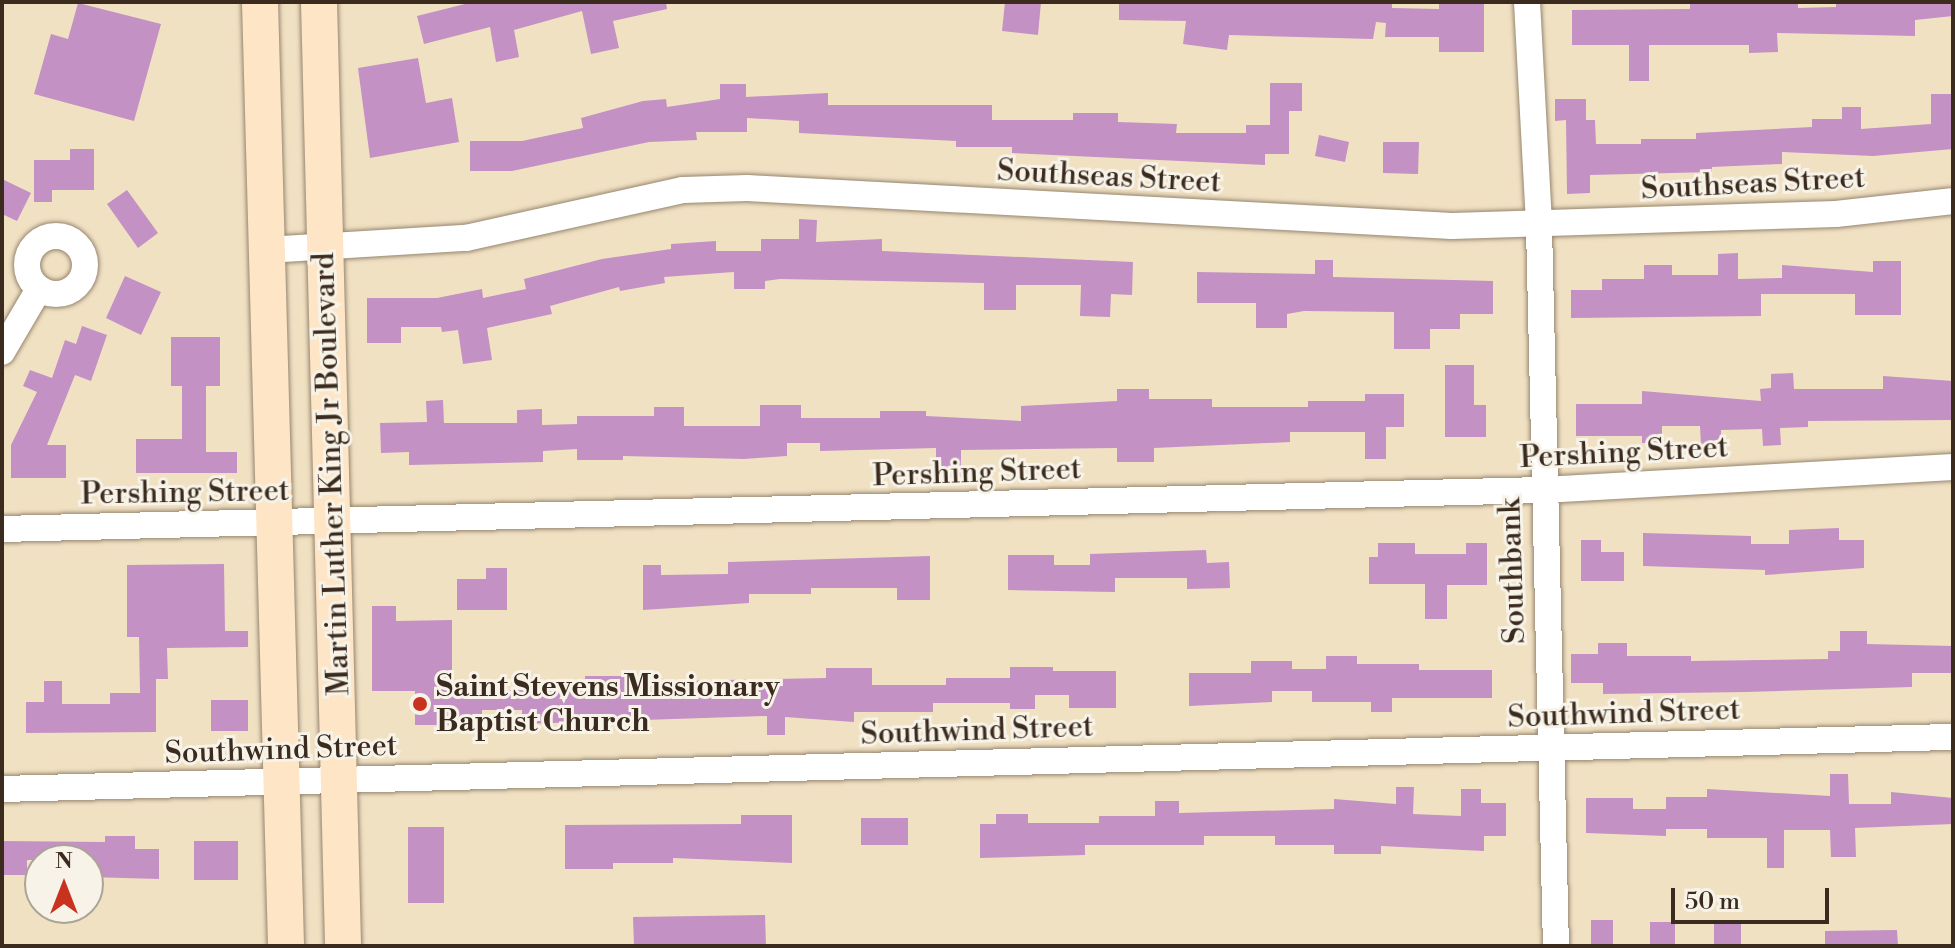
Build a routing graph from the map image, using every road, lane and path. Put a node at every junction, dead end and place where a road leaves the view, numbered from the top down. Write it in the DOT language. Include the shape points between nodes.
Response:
graph roads {
  1 [pos="260,2"];
  2 [pos="319,2"];
  3 [pos="1527,2"];
  4 [pos="1953,201"];
  5 [pos="1539,227"];
  6 [pos="267,250"];
  7 [pos="326,250"];
  8 [pos="39,289"];
  9 [pos="2,352"];
  10 [pos="1953,467"];
  11 [pos="1543,490"];
  12 [pos="334,522"];
  13 [pos="275,523"];
  14 [pos="2,529"];
  15 [pos="1953,737"];
  16 [pos="1551,748"];
  17 [pos="340,780"];
  18 [pos="284,782"];
  19 [pos="2,789"];
  20 [pos="286,946"];
  21 [pos="343,946"];
  22 [pos="1556,946"];
  1 -- 6 [label="main road, Martin Luther King Jr Boulevard"];
  2 -- 7 [label="main road, Martin Luther King Jr Boulevard"];
  3 -- 5 [label="street, Southbank"];
  4 -- 5 [label="street, Southseas Street" via="1836,214"];
  5 -- 7 [label="street, Southseas Street" via="1335,222 747,188 683,190 466,238"];
  5 -- 11 [label="street, Southbank"];
  6 -- 7 [label="street, Southseas Street"];
  6 -- 13 [label="main road, Martin Luther King Jr Boulevard"];
  7 -- 12 [label="main road, Martin Luther King Jr Boulevard"];
  8 -- 9 [label="street"];
  10 -- 11 [label="street, Pershing Street"];
  11 -- 12 [label="street, Pershing Street"];
  11 -- 16 [label="street, Southbank"];
  12 -- 13 [label="street, Pershing Street"];
  12 -- 17 [label="main road, Martin Luther King Jr Boulevard"];
  13 -- 14 [label="street, Pershing Street"];
  13 -- 18 [label="main road, Martin Luther King Jr Boulevard"];
  15 -- 16 [label="street, Southwind Street"];
  16 -- 17 [label="street, Southwind Street"];
  16 -- 22 [label="street, Southbank"];
  17 -- 18 [label="street, Southwind Street"];
  17 -- 21 [label="main road, Martin Luther King Jr Boulevard"];
  18 -- 19 [label="street, Southwind Street"];
  18 -- 20 [label="main road, Martin Luther King Jr Boulevard"];
}
